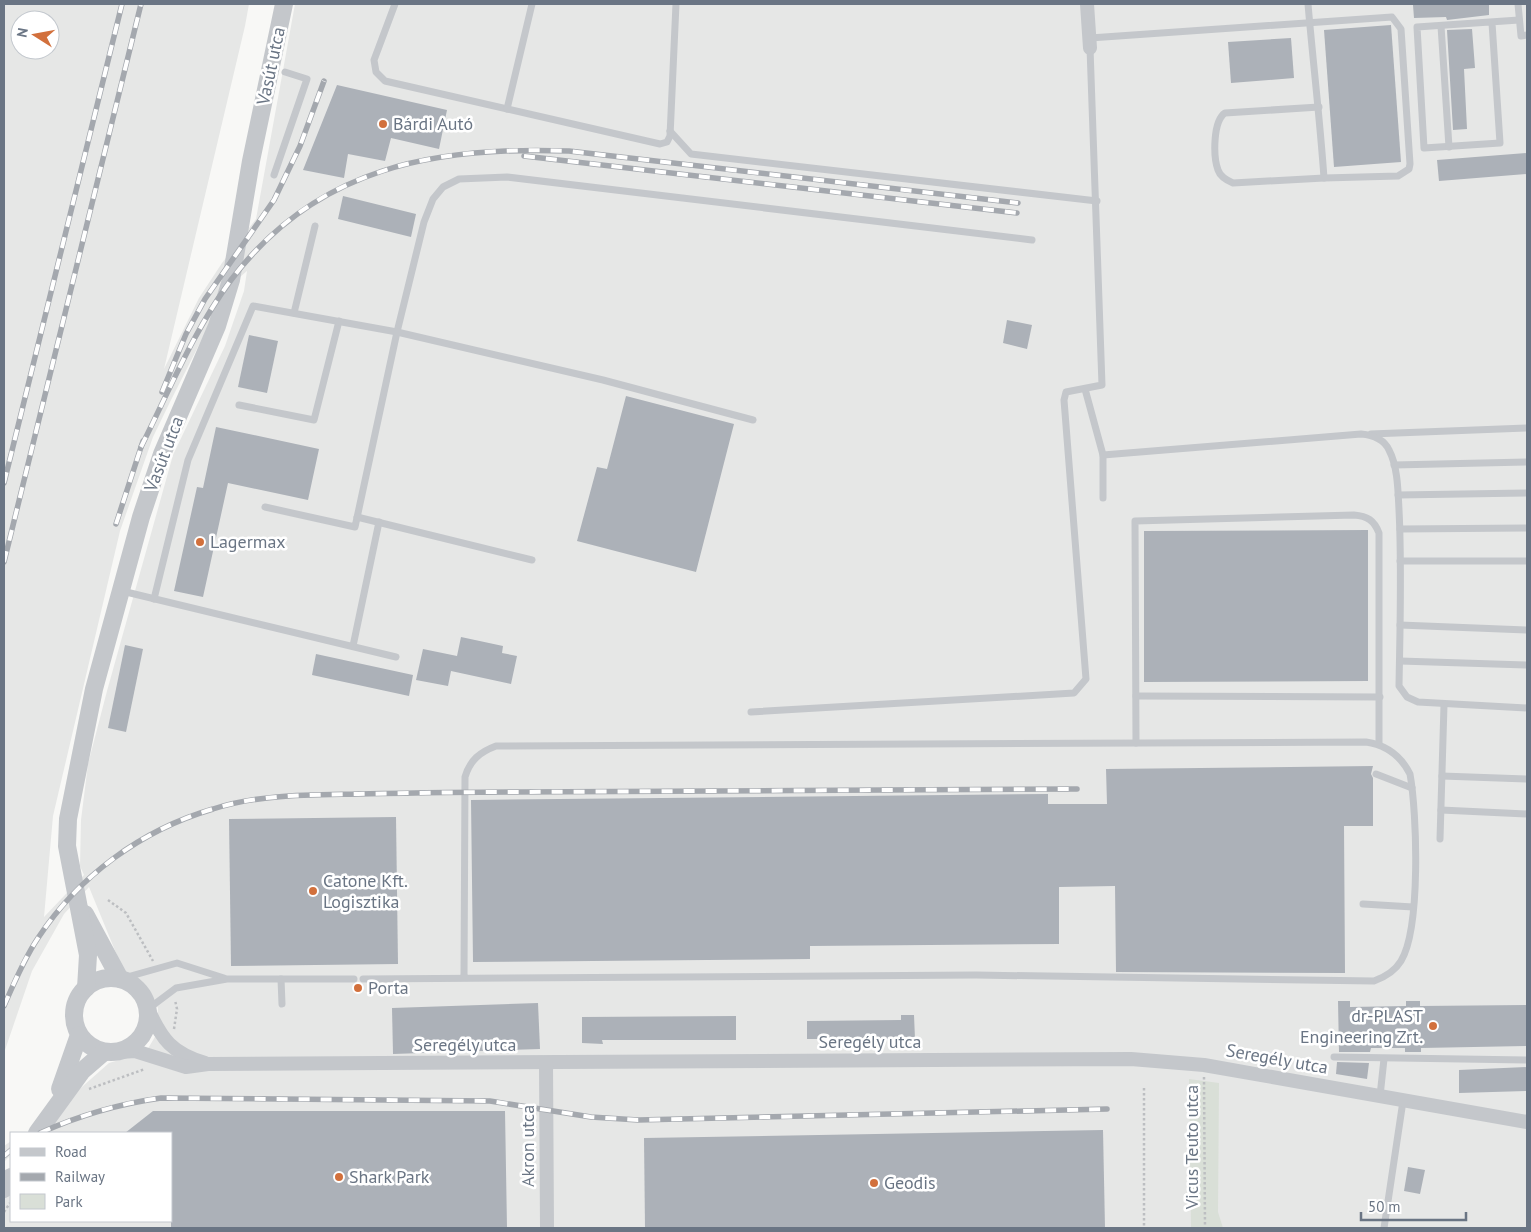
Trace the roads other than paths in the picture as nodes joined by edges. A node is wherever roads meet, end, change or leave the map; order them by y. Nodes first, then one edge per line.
1 (284, 4) edge
2 (395, 4) edge
3 (532, 4) edge
4 (676, 4) edge
5 (1088, 4) edge
6 (1308, 4) edge
7 (1518, 4) edge
8 (1520, 20) junction
9 (1492, 23) junction
10 (1310, 24) junction
11 (1441, 26) junction
12 (1527, 36) edge
13 (1090, 43) junction
14 (285, 72) dead end
15 (1319, 107) junction
16 (507, 109) junction
17 (670, 131) junction
18 (1449, 147) junction
19 (274, 175) dead end
20 (1324, 178) junction
21 (1098, 201) junction
22 (315, 226) dead end
23 (1032, 240) dead end
24 (294, 313) junction
25 (339, 321) junction
26 (397, 332) junction
27 (1085, 389) junction
28 (239, 405) dead end
29 (753, 420) dead end
30 (1527, 428) edge
31 (1361, 434) junction
32 (1103, 455) junction
33 (1527, 462) edge
34 (1394, 465) junction
35 (1527, 493) edge
36 (1398, 495) junction
37 (1103, 498) dead end
38 (265, 507) dead end
39 (357, 517) junction
40 (379, 522) junction
41 (1527, 528) edge
42 (1400, 529) junction
43 (532, 560) dead end
44 (1527, 560) edge
45 (1400, 561) junction
46 (120, 590) junction
47 (154, 599) junction
48 (1400, 625) junction
49 (1527, 630) edge
50 (352, 646) junction
51 (396, 657) dead end
52 (1400, 661) junction
53 (1527, 665) edge
54 (1136, 696) junction
55 (1380, 697) junction
56 (1444, 705) junction
57 (1527, 708) edge
58 (751, 712) dead end
59 (1136, 743) junction
60 (1379, 744) junction
61 (1376, 774) dead end
62 (1442, 776) junction
63 (1527, 779) edge
64 (1412, 788) junction
65 (1441, 810) junction
66 (1527, 814) edge
67 (1440, 839) dead end
68 (1363, 904) dead end
69 (1413, 907) junction
70 (80, 908) junction
71 (464, 978) junction
72 (120, 979) junction
73 (227, 979) junction
74 (281, 979) junction
75 (354, 979) dead end
76 (363, 979) dead end
77 (86, 988) junction
78 (282, 1004) dead end
79 (148, 1009) junction
80 (79, 1035) junction
81 (112, 1052) junction
82 (1334, 1057) dead end
83 (1384, 1059) junction
84 (1527, 1060) edge
85 (546, 1063) junction
86 (208, 1064) junction
87 (1380, 1097) junction
88 (1403, 1102) junction
89 (1527, 1122) edge
90 (41, 1128) edge
91 (547, 1228) edge
92 (1384, 1228) edge

1 - 46 street, Vasút utca
2 - 16 lane
3 - 16 lane
4 - 17 lane
5 - 13 street
6 - 10 lane
7 - 8 lane
8 - 9 lane
8 - 12 lane
9 - 11 lane
9 - 18 lane
10 - 13 lane
10 - 15 lane
10 - 20 lane
11 - 18 lane
11 - 18 lane
13 - 21 lane
14 - 19 lane
15 - 20 lane
15 - 20 lane
16 - 17 lane
17 - 21 lane
21 - 27 lane
22 - 24 lane
23 - 26 lane
24 - 25 lane
24 - 47 lane
25 - 26 lane
25 - 28 lane
26 - 29 lane
26 - 39 lane
27 - 32 lane
27 - 58 lane
30 - 31 lane
31 - 32 lane
31 - 34 lane
32 - 37 lane
33 - 34 lane
34 - 36 lane
35 - 36 lane
36 - 42 lane
38 - 39 lane
39 - 40 lane
40 - 43 lane
40 - 50 lane
41 - 42 lane
42 - 45 lane
44 - 45 lane
45 - 48 lane
46 - 47 lane
46 - 70 street, Vasút utca
47 - 50 lane
48 - 49 lane
48 - 52 lane
50 - 51 lane
52 - 53 lane
52 - 56 lane
54 - 55 lane
54 - 55 lane
54 - 59 lane
55 - 60 lane
56 - 57 lane
56 - 62 lane
59 - 60 lane
59 - 71 lane
60 - 64 lane
61 - 64 lane
62 - 63 lane
62 - 65 lane
64 - 69 lane
65 - 66 lane
65 - 67 lane
68 - 69 lane
69 - 71 lane
70 - 72 street, Vasút utca
70 - 77 street, Vasút utca
71 - 76 lane
72 - 73 lane
72 - 77 street
72 - 79 street, Vasút utca
73 - 74 lane
73 - 79 lane
74 - 75 lane
74 - 78 lane
77 - 80 street, Vasút utca
79 - 81 street, Vasút utca
79 - 86 street, Seregély utca
80 - 81 street
80 - 90 street, Vasút utca
81 - 86 street, Seregély utca
81 - 90 street, Vasút utca
82 - 83 lane
83 - 84 lane
83 - 87 lane
85 - 86 street, Seregély utca
85 - 87 street, Seregély utca
85 - 91 street, Akron utca
87 - 88 street, Seregély utca
88 - 89 street, Seregély utca
88 - 92 lane

